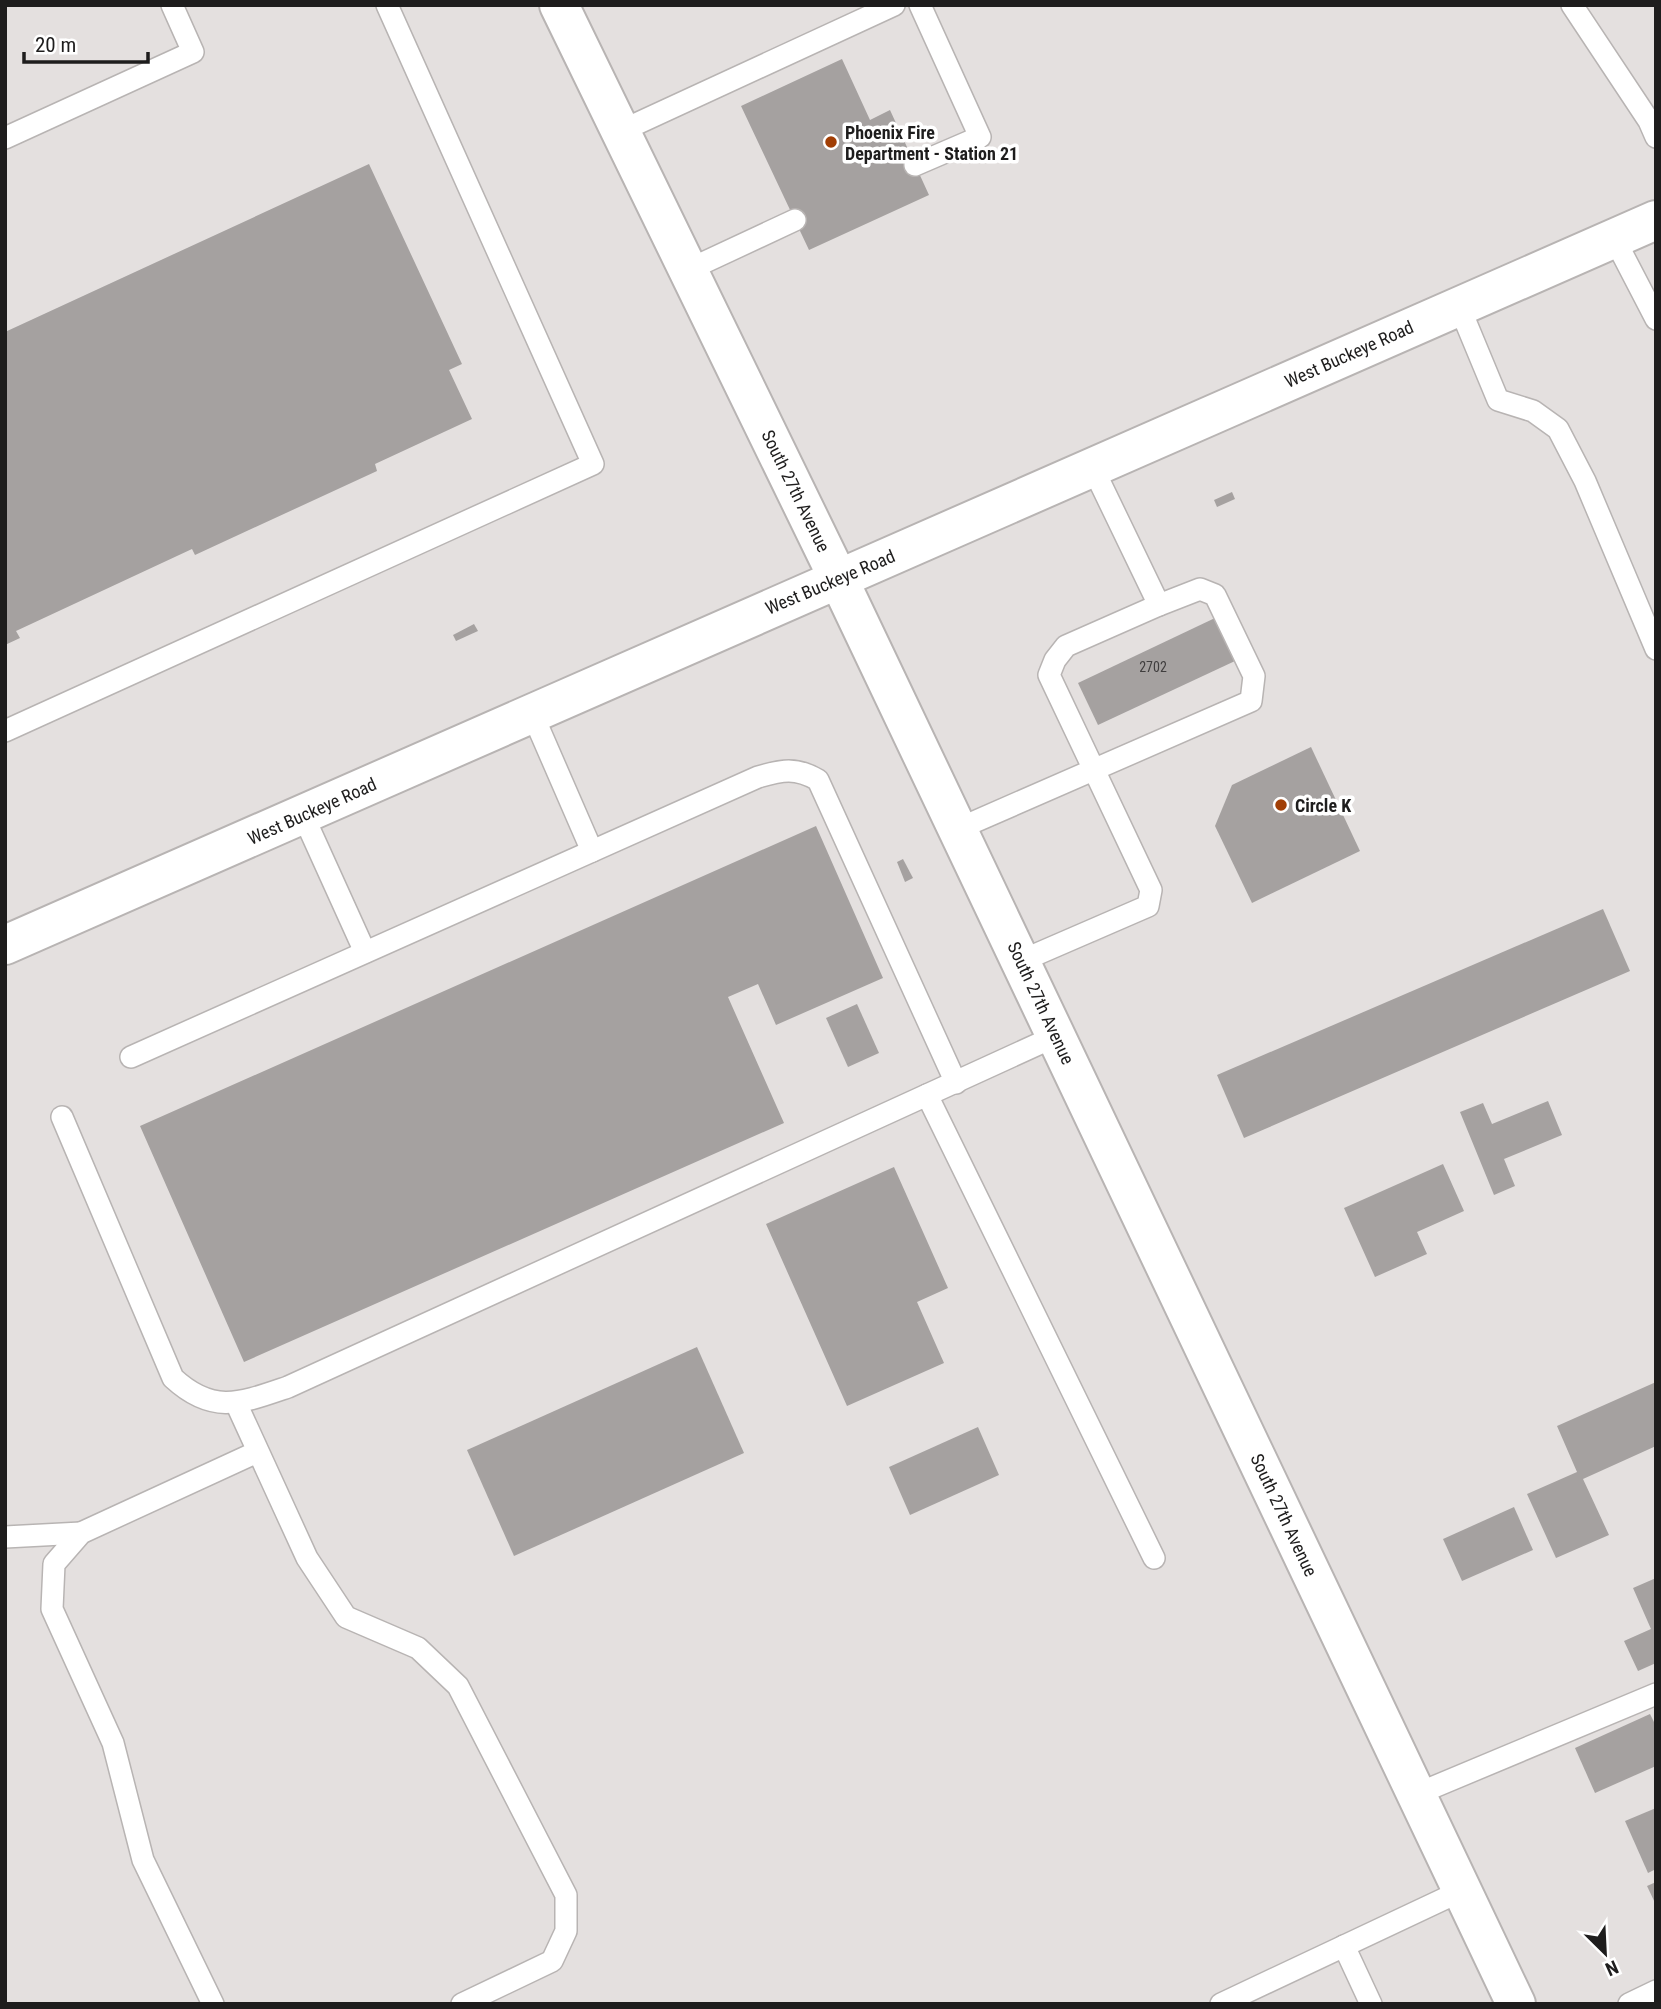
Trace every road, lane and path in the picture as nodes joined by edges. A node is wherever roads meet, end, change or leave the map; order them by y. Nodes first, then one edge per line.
1 (172, 5) edge
2 (387, 5) edge
3 (559, 5) edge
4 (894, 5) edge
5 (920, 5) edge
6 (1572, 5) edge
7 (621, 131) junction
8 (1656, 136) edge
9 (5, 138) edge
10 (915, 165) dead end
11 (795, 220) dead end
12 (1656, 220) edge
13 (1614, 238) junction
14 (688, 270) junction
15 (1459, 306) junction
16 (1656, 318) edge
17 (1093, 466) junction
18 (838, 578) junction
19 (1159, 605) junction
20 (1656, 649) edge
21 (532, 713) junction
22 (5, 731) edge
23 (1093, 770) junction
24 (303, 815) junction
25 (958, 829) junction
26 (592, 851) junction
27 (5, 944) edge
28 (365, 952) junction
29 (1021, 961) junction
30 (1056, 1036) junction
31 (131, 1056) dead end
32 (956, 1083) junction
33 (927, 1096) junction
34 (62, 1117) dead end
35 (236, 1403) junction
36 (257, 1452) junction
37 (81, 1532) junction
38 (5, 1537) edge
39 (1154, 1558) dead end
40 (1656, 1694) edge
41 (1416, 1794) junction
42 (1463, 1891) junction
43 (1344, 1946) junction
44 (1656, 1992) edge
45 (213, 2004) edge
46 (462, 2004) edge
47 (1221, 2004) edge
48 (1371, 2004) edge
49 (1516, 2004) edge
50 (1629, 2004) edge

1 - 9 lane
2 - 22 lane
3 - 7 main road, South 27th Avenue
4 - 7 lane
5 - 10 lane
6 - 8 lane
7 - 14 main road, South 27th Avenue
11 - 14 lane
12 - 13 main road, West Buckeye Road
13 - 15 main road, West Buckeye Road
13 - 16 lane
14 - 18 main road, South 27th Avenue
15 - 17 main road, West Buckeye Road
15 - 20 lane
17 - 18 main road, West Buckeye Road
17 - 19 lane
18 - 21 main road, West Buckeye Road
18 - 25 main road, South 27th Avenue
19 - 23 lane
19 - 23 lane
21 - 24 main road, West Buckeye Road
21 - 26 lane
23 - 25 lane
23 - 29 lane
24 - 27 main road, West Buckeye Road
24 - 28 lane
25 - 29 main road, South 27th Avenue
26 - 28 lane
26 - 32 lane
28 - 31 lane
29 - 30 main road, South 27th Avenue
30 - 32 lane
30 - 41 main road, South 27th Avenue
32 - 33 lane
33 - 35 lane
33 - 39 lane
34 - 35 lane
35 - 36 lane
36 - 37 lane
36 - 46 lane
37 - 38 lane
37 - 45 lane
40 - 41 lane
41 - 42 main road, South 27th Avenue
42 - 43 lane
42 - 49 main road, South 27th Avenue
43 - 47 lane
43 - 48 lane
44 - 50 lane

